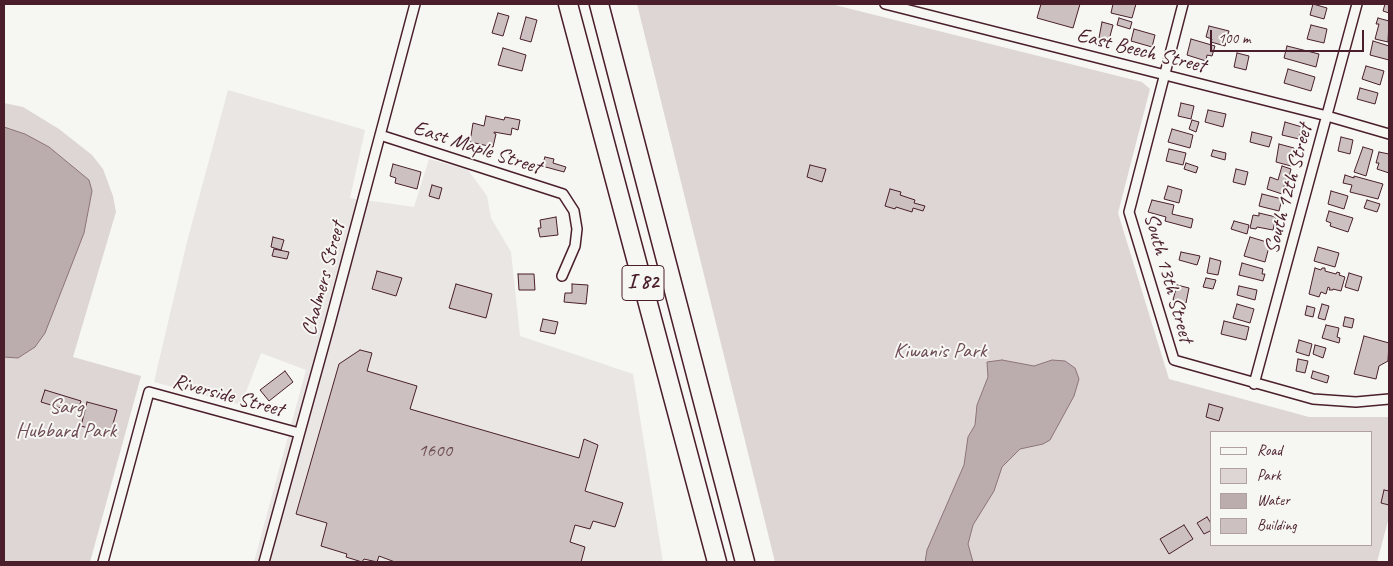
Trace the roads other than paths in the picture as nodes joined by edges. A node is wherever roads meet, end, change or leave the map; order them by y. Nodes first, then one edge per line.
1 (416, 4) edge
2 (568, 4) edge
3 (599, 4) edge
4 (885, 4) edge
5 (1183, 4) edge
6 (1357, 4) edge
7 (899, 6) edge
8 (1165, 75) junction
9 (1327, 116) junction
10 (1389, 134) edge
11 (380, 135) junction
12 (670, 274) junction
13 (562, 276) dead end
14 (1254, 384) junction
15 (1389, 399) edge
16 (299, 433) junction
17 (693, 470) junction
18 (103, 562) edge
19 (264, 562) edge
20 (706, 562) edge
21 (717, 562) edge
22 (745, 562) edge
23 (758, 562) edge

1 - 11 street, Chalmers Street
2 - 17 highway, I 82
3 - 12 highway, I 82
4 - 7 street, East Beech Street
5 - 8 street, South 13th Street
6 - 9 street, South 12th Street
7 - 8 street, East Beech Street
8 - 9 street, East Beech Street
8 - 14 street, South 13th Street
9 - 10 street, East Beech Street
9 - 14 street, South 12th Street
11 - 13 street, East Maple Street
11 - 16 street, Chalmers Street
12 - 22 highway, I 82
12 - 23 highway
14 - 15 street
16 - 18 street, Riverside Street
16 - 19 street, Chalmers Street
17 - 20 highway
17 - 21 highway, I 82

